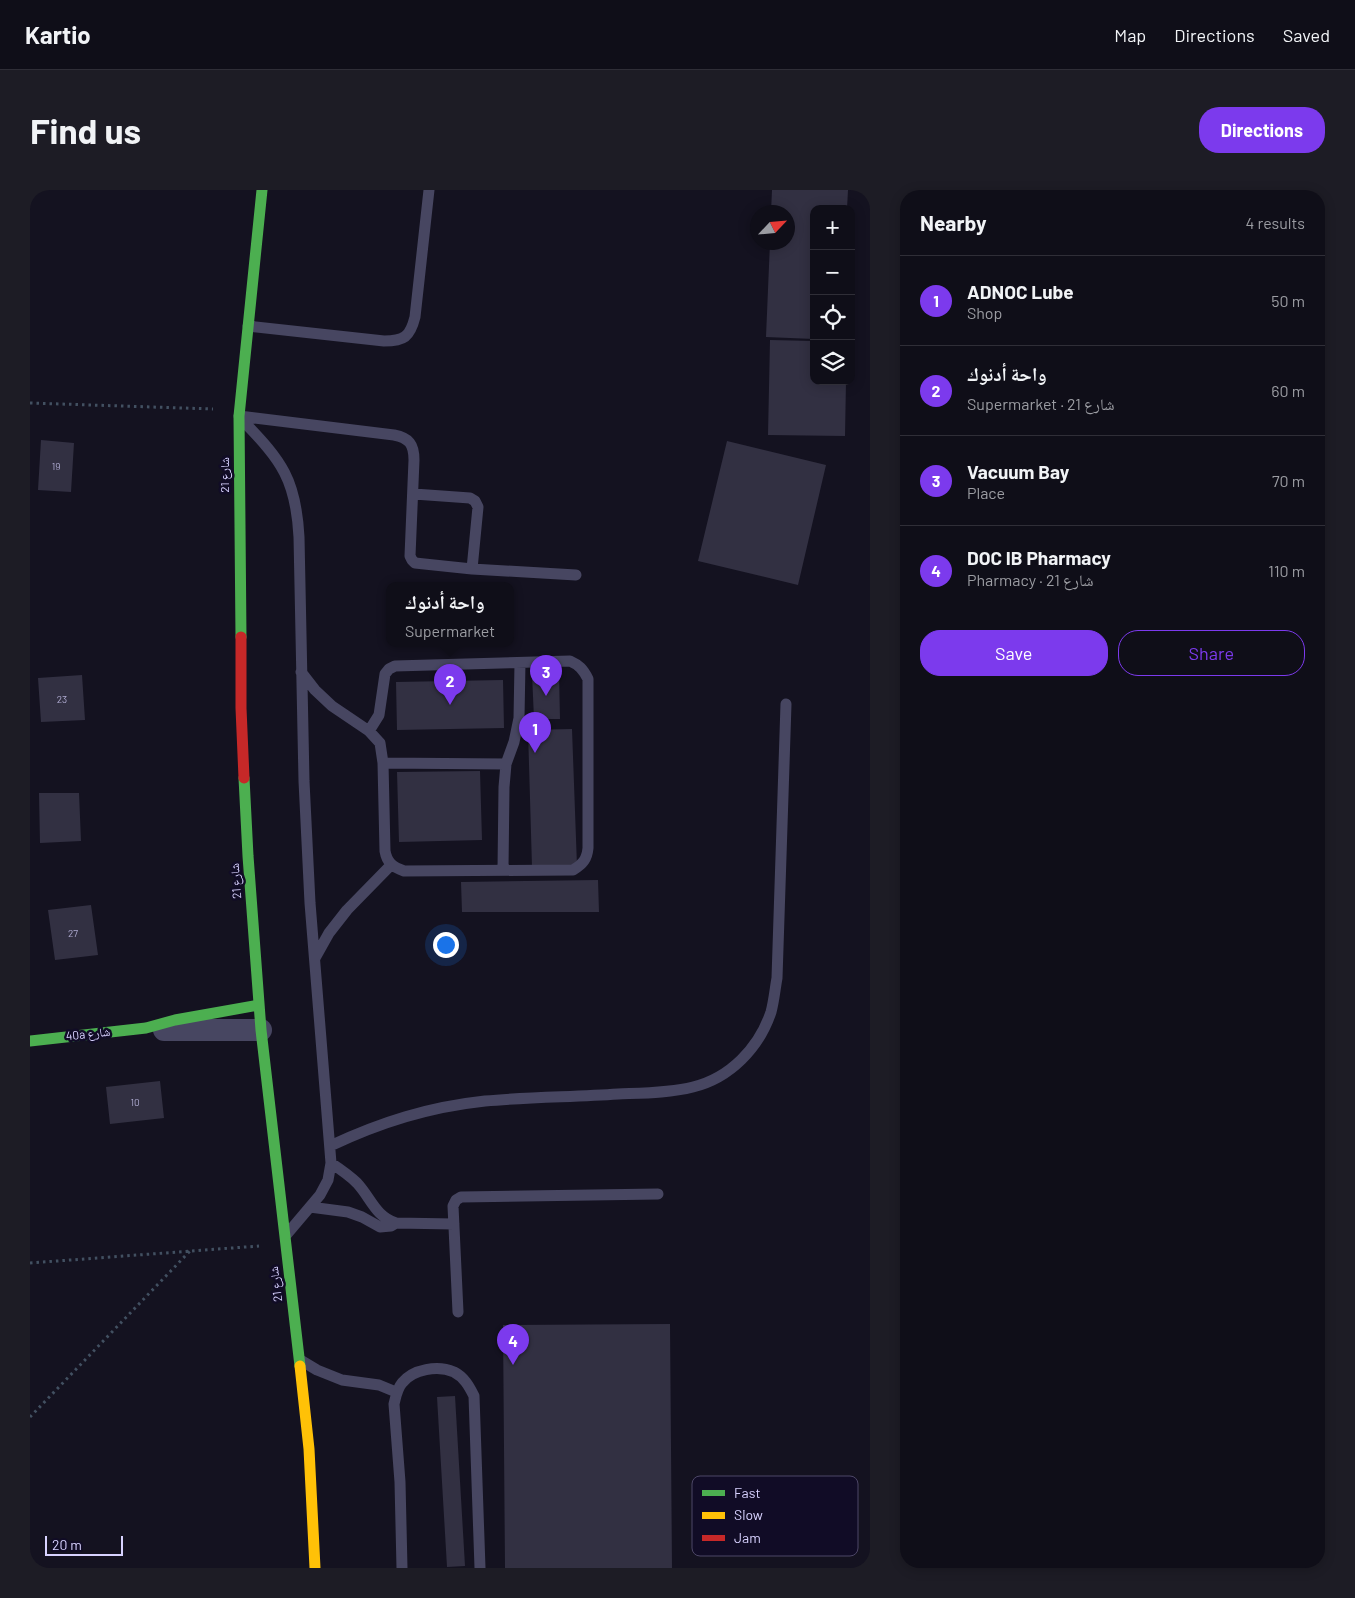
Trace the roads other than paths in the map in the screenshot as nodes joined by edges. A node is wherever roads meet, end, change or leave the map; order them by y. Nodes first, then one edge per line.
1 (262, 190) edge
2 (429, 190) edge
3 (248, 326) junction
4 (239, 413) junction
5 (414, 494) junction
6 (472, 569) junction
7 (576, 575) dead end
8 (520, 663) junction
9 (302, 672) junction
10 (786, 704) dead end
11 (369, 731) junction
12 (383, 763) junction
13 (506, 764) junction
14 (390, 865) junction
15 (503, 869) junction
16 (314, 959) junction
17 (259, 1005) junction
18 (146, 1028) junction
19 (261, 1030) junction
20 (30, 1041) edge
21 (330, 1146) junction
22 (331, 1163) junction
23 (658, 1194) dead end
24 (310, 1208) junction
25 (396, 1223) junction
26 (454, 1224) junction
27 (285, 1240) junction
28 (458, 1312) dead end
29 (299, 1360) junction
30 (396, 1392) junction
31 (315, 1568) edge
32 (402, 1568) edge
33 (480, 1568) edge

1 - 3 street, شارع 21
2 - 3 lane
3 - 4 street, شارع 21
4 - 5 lane
4 - 9 lane
4 - 17 street, شارع 21
5 - 6 lane
5 - 6 lane
6 - 7 lane
8 - 11 lane
8 - 13 lane
8 - 15 lane
9 - 11 lane
9 - 16 lane
10 - 21 lane
11 - 12 lane
12 - 13 lane
12 - 14 lane
13 - 15 lane
14 - 15 lane
14 - 16 lane
16 - 21 lane
17 - 18 street, 40a شارع
17 - 19 street, شارع 21
18 - 19 street, 40a شارع
18 - 20 street, 40a شارع
19 - 27 street, شارع 21
21 - 22 lane
22 - 24 lane
22 - 25 lane
23 - 26 lane
24 - 25 lane
24 - 27 lane
25 - 26 lane
26 - 28 lane
27 - 29 street, شارع 21
29 - 30 lane
29 - 31 street, شارع 21
30 - 32 lane
30 - 33 lane

